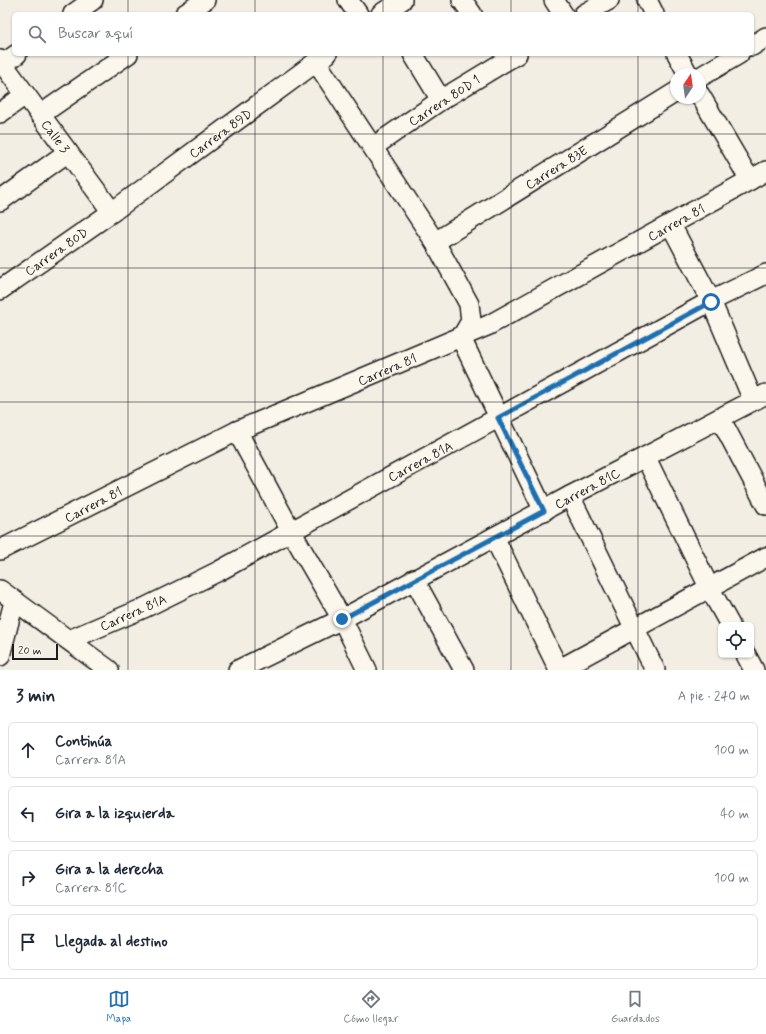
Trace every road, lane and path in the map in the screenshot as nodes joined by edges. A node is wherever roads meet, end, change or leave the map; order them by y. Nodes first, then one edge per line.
1 (93, 0) edge
2 (205, 0) edge
3 (348, 0) edge
4 (402, 0) edge
5 (462, 0) edge
6 (554, 0) edge
7 (609, 0) edge
8 (647, 0) edge
9 (76, 12) edge
10 (188, 12) edge
11 (357, 12) edge
12 (386, 12) edge
13 (471, 12) edge
14 (562, 12) edge
15 (588, 12) edge
16 (653, 12) edge
17 (766, 37) edge
18 (754, 45) edge
19 (125, 56) edge
20 (414, 56) edge
21 (514, 56) edge
22 (678, 56) edge
23 (736, 56) edge
24 (322, 58) edge
25 (6, 59) edge
26 (685, 68) edge
27 (706, 74) edge
28 (25, 94) junction
29 (670, 96) edge
30 (441, 100) junction
31 (706, 103) edge
32 (0, 113) edge
33 (40, 115) junction
34 (373, 147) junction
35 (68, 152) junction
36 (758, 175) edge
37 (0, 201) edge
38 (112, 212) junction
39 (671, 225) junction
40 (435, 242) junction
41 (766, 274) edge
42 (0, 290) edge
43 (711, 302) junction
44 (462, 338) junction
45 (760, 397) edge
46 (498, 418) junction
47 (720, 418) junction
48 (237, 431) junction
49 (646, 458) junction
50 (570, 496) junction
51 (766, 505) edge
52 (544, 511) junction
53 (290, 531) junction
54 (494, 537) junction
55 (0, 550) edge
56 (766, 557) edge
57 (414, 579) junction
58 (710, 589) junction
59 (7, 596) edge
60 (342, 619) junction
61 (728, 622) edge
62 (636, 629) junction
63 (69, 640) junction
64 (0, 656) edge
65 (748, 658) edge
66 (101, 667) edge
67 (238, 670) edge
68 (367, 670) edge
69 (464, 670) edge
70 (559, 670) edge
71 (655, 670) edge
72 (754, 670) edge

1 - 9 street
2 - 10 street
3 - 11 street
4 - 12 street
5 - 13 street
6 - 14 street
7 - 15 street
8 - 16 street
17 - 18 street
19 - 33 street
20 - 30 street
21 - 30 street, Carrera 80D 1
22 - 26 street
23 - 27 street
24 - 34 street
24 - 38 street, Carrera 89D
25 - 28 street, Calle 3
28 - 32 street
28 - 33 street, Calle 3
29 - 40 street, Carrera 83E
30 - 34 street, Carrera 80D 1
31 - 36 street
33 - 35 street, Calle 3
34 - 40 street
35 - 37 street
35 - 38 street, Calle 3
36 - 39 street, Carrera 81
38 - 42 street, Carrera 80D
39 - 43 street
39 - 44 street, Carrera 81
40 - 44 street
41 - 43 street, Carrera 81A
43 - 45 street
43 - 46 street, Carrera 81A
44 - 46 street
44 - 48 street, Carrera 81
45 - 47 street, Carrera 81C
46 - 52 street
46 - 53 street, Carrera 81A
47 - 49 street, Carrera 81C
47 - 51 street
48 - 53 street
48 - 55 street, Carrera 81
49 - 50 street, Carrera 81C
49 - 58 street
50 - 52 street, Carrera 81C
50 - 62 street
52 - 54 street, Carrera 81C
53 - 60 street
53 - 63 street, Carrera 81A
54 - 57 street, Carrera 81C
54 - 70 street
56 - 58 street
57 - 60 street, Carrera 81C
57 - 69 street
58 - 61 street
58 - 62 street
59 - 63 street
59 - 64 street
60 - 67 street, Carrera 81C
60 - 68 street
62 - 70 street
62 - 71 street
63 - 66 street
65 - 72 street

